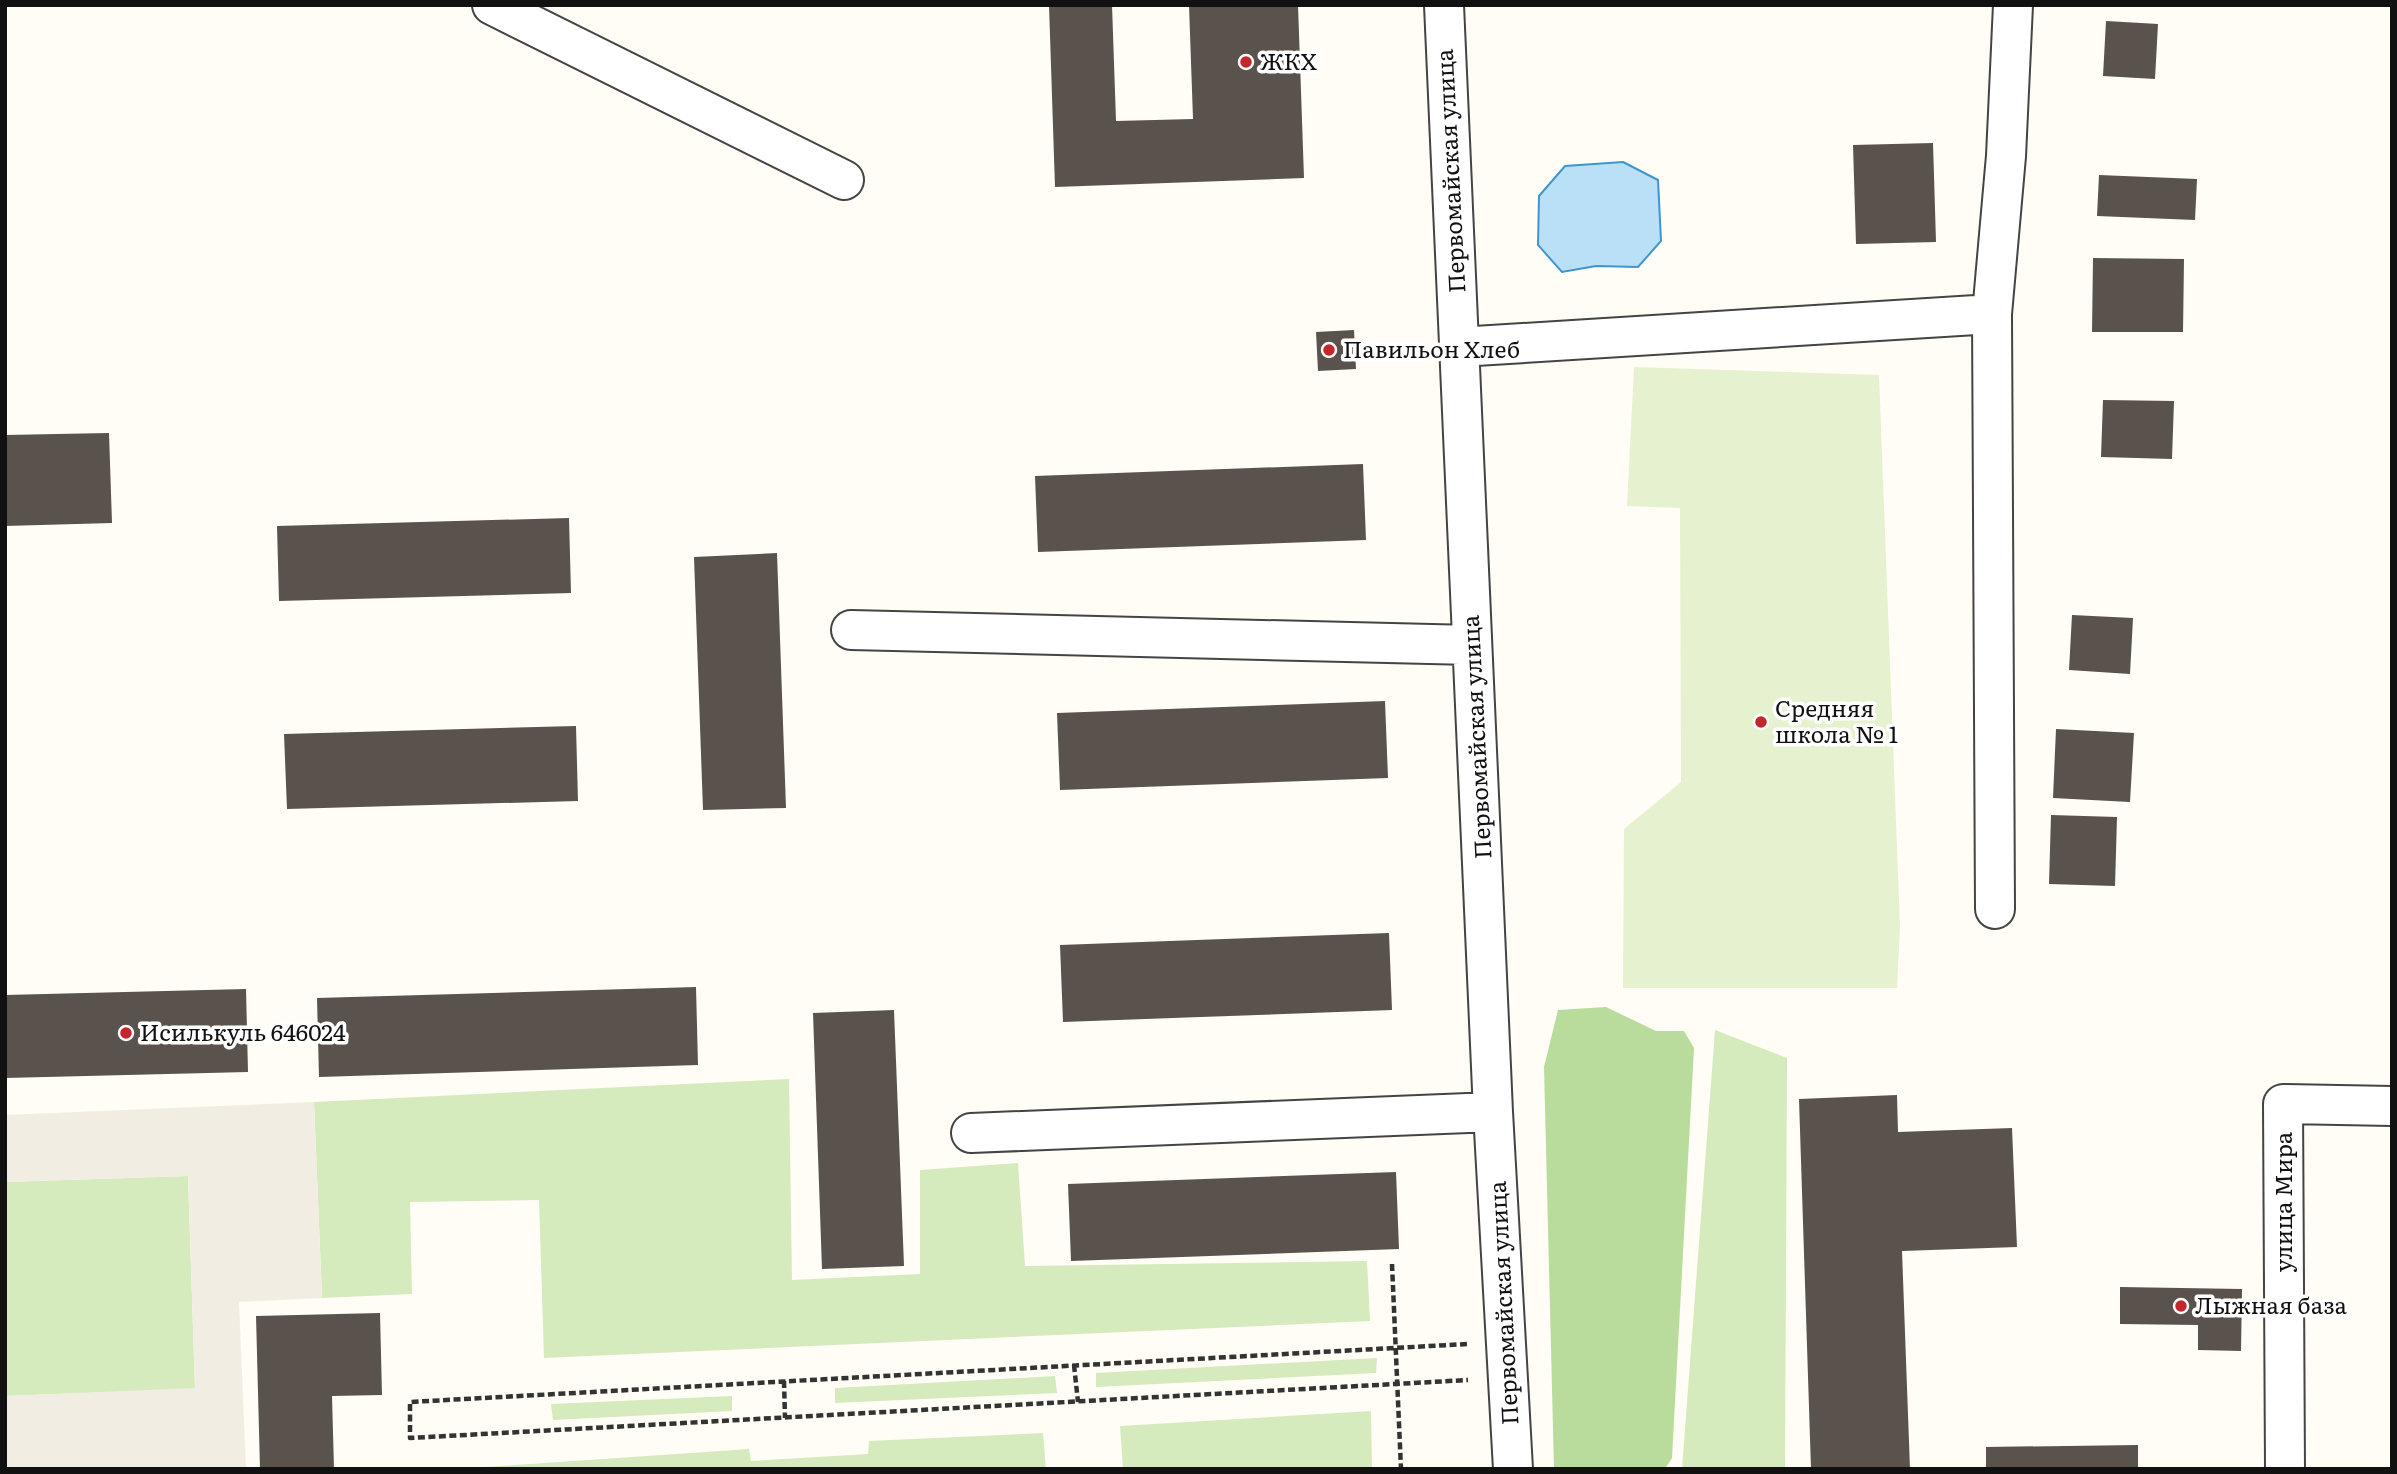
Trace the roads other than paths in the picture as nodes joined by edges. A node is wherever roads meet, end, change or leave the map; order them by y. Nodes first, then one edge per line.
1 (492, 5) edge
2 (1444, 5) edge
3 (2013, 5) edge
4 (844, 180) dead end
5 (1992, 314) junction
6 (1459, 347) junction
7 (851, 630) dead end
8 (1472, 645) junction
9 (1995, 909) dead end
10 (2392, 1106) edge
11 (1493, 1112) junction
12 (971, 1133) dead end
13 (1513, 1469) edge
14 (2285, 1469) edge

1 - 4 street
2 - 6 street, Первомайская улица
3 - 5 street
5 - 6 street
5 - 9 street
6 - 8 street, Первомайская улица
7 - 8 street
8 - 11 street, Первомайская улица
10 - 14 street, улица Мира
11 - 12 street
11 - 13 street, Первомайская улица

